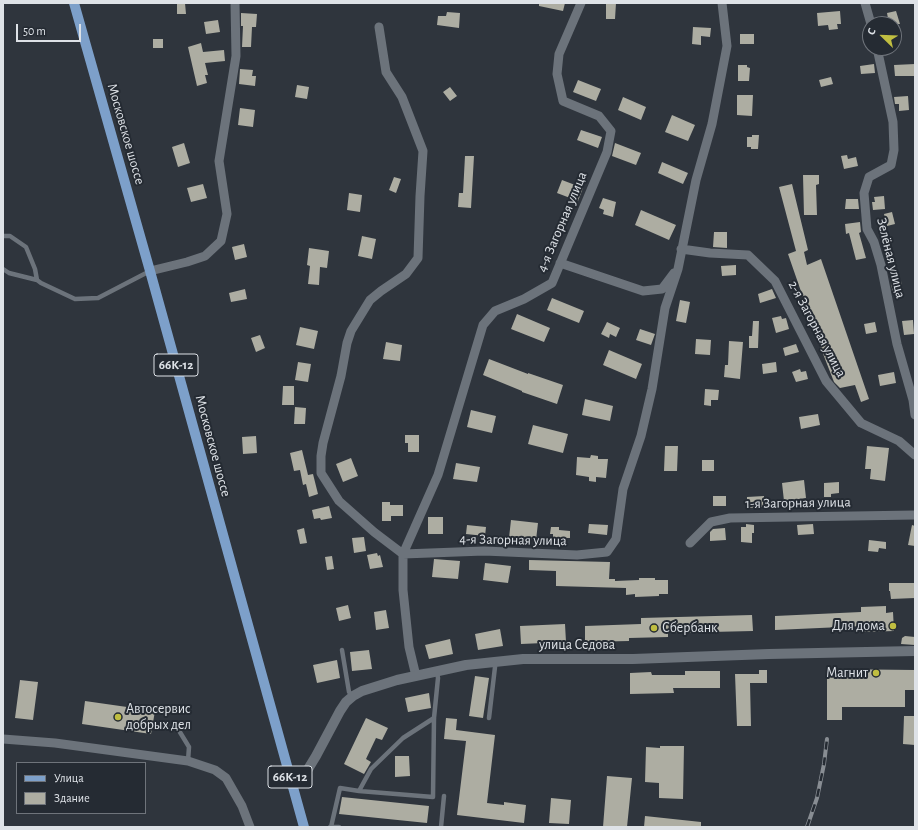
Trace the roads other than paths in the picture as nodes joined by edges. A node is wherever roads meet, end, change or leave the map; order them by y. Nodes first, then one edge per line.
1 (74, 3) edge
2 (235, 3) edge
3 (581, 3) edge
4 (722, 3) edge
5 (865, 3) edge
6 (869, 16) edge
7 (379, 27) dead end
8 (879, 56) edge
9 (3, 236) edge
10 (682, 249) junction
11 (560, 263) junction
12 (678, 268) junction
13 (3, 269) edge
14 (150, 271) junction
15 (37, 280) junction
16 (915, 415) edge
17 (915, 455) edge
18 (915, 515) edge
19 (690, 543) dead end
20 (403, 554) junction
21 (342, 650) dead end
22 (915, 652) edge
23 (494, 662) junction
24 (437, 672) junction
25 (416, 676) junction
26 (353, 696) junction
27 (434, 718) junction
28 (489, 718) dead end
29 (175, 724) dead end
30 (3, 739) edge
31 (188, 761) junction
32 (292, 784) junction
33 (359, 790) junction
34 (444, 796) dead end
35 (250, 827) edge
36 (304, 827) edge
37 (330, 827) edge
38 (339, 827) edge
39 (441, 827) edge

1 - 14 main road, Московское шоссе / 66К-12
2 - 14 street
3 - 11 street, 4-я Загорная улица
4 - 10 street
5 - 6 street
7 - 20 street
8 - 16 street, Зелёная улица
9 - 15 lane
10 - 12 street
10 - 17 street, 2-я Загорная улица
11 - 12 street
11 - 20 street, 4-я Загорная улица
12 - 20 street, 4-я Загорная улица
13 - 15 lane
14 - 15 lane
14 - 32 main road, Московское шоссе / 66К-12
18 - 19 street, 1-я Загорная улица
20 - 25 street, 4-я Загорная улица
21 - 26 lane
22 - 23 street, улица Седова
23 - 24 street, улица Седова
23 - 28 lane
24 - 25 street, улица Седова
24 - 27 lane
25 - 26 street, улица Седова
26 - 32 street, улица Седова
27 - 33 lane
27 - 33 lane
29 - 31 lane
30 - 31 street
31 - 35 street
32 - 36 main road, Московское шоссе / 66К-12
33 - 37 lane
34 - 39 lane
37 - 38 lane

